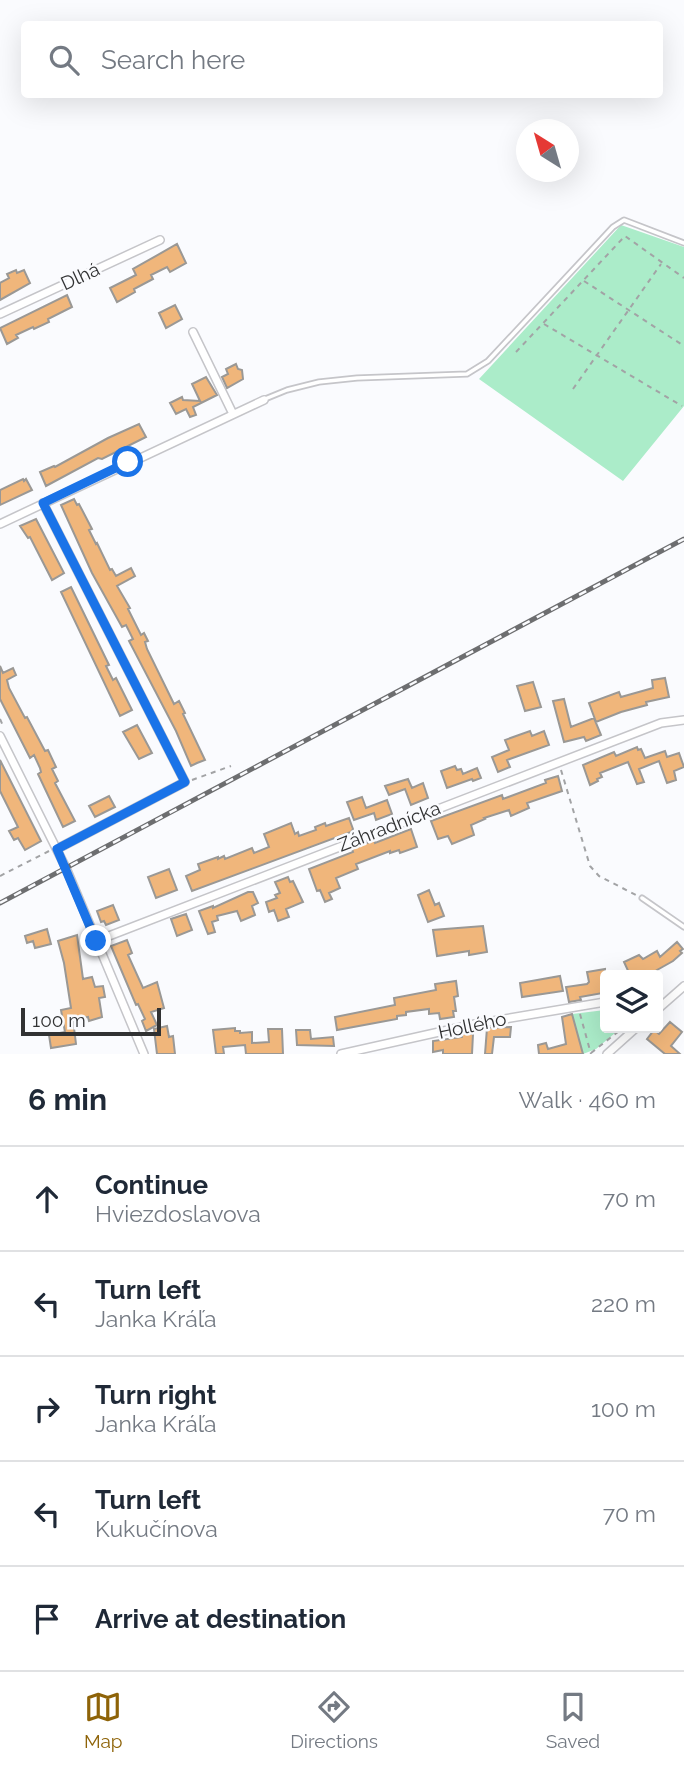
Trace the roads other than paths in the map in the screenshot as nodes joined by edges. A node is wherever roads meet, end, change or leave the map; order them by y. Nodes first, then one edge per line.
1 (160, 240) dead end
2 (684, 243) edge
3 (0, 314) edge
4 (193, 332) dead end
5 (264, 400) joint
6 (233, 414) junction
7 (43, 503) junction
8 (0, 524) edge
9 (684, 720) edge
10 (0, 736) edge
11 (57, 849) junction
12 (642, 898) road end
13 (684, 927) edge
14 (96, 941) junction
15 (684, 986) edge
16 (600, 1003) edge
17 (663, 1003) edge
18 (630, 1033) edge
19 (144, 1054) edge
20 (341, 1054) edge
21 (607, 1054) edge

1 - 3 street, Dlhá
2 - 5 lane
4 - 6 street
5 - 6 street
6 - 7 street
7 - 8 street
7 - 11 street
9 - 14 street, Záhradnícka
10 - 11 street
11 - 14 street
12 - 13 lane
14 - 19 street
15 - 17 street
16 - 20 street, Hollého
18 - 21 street

